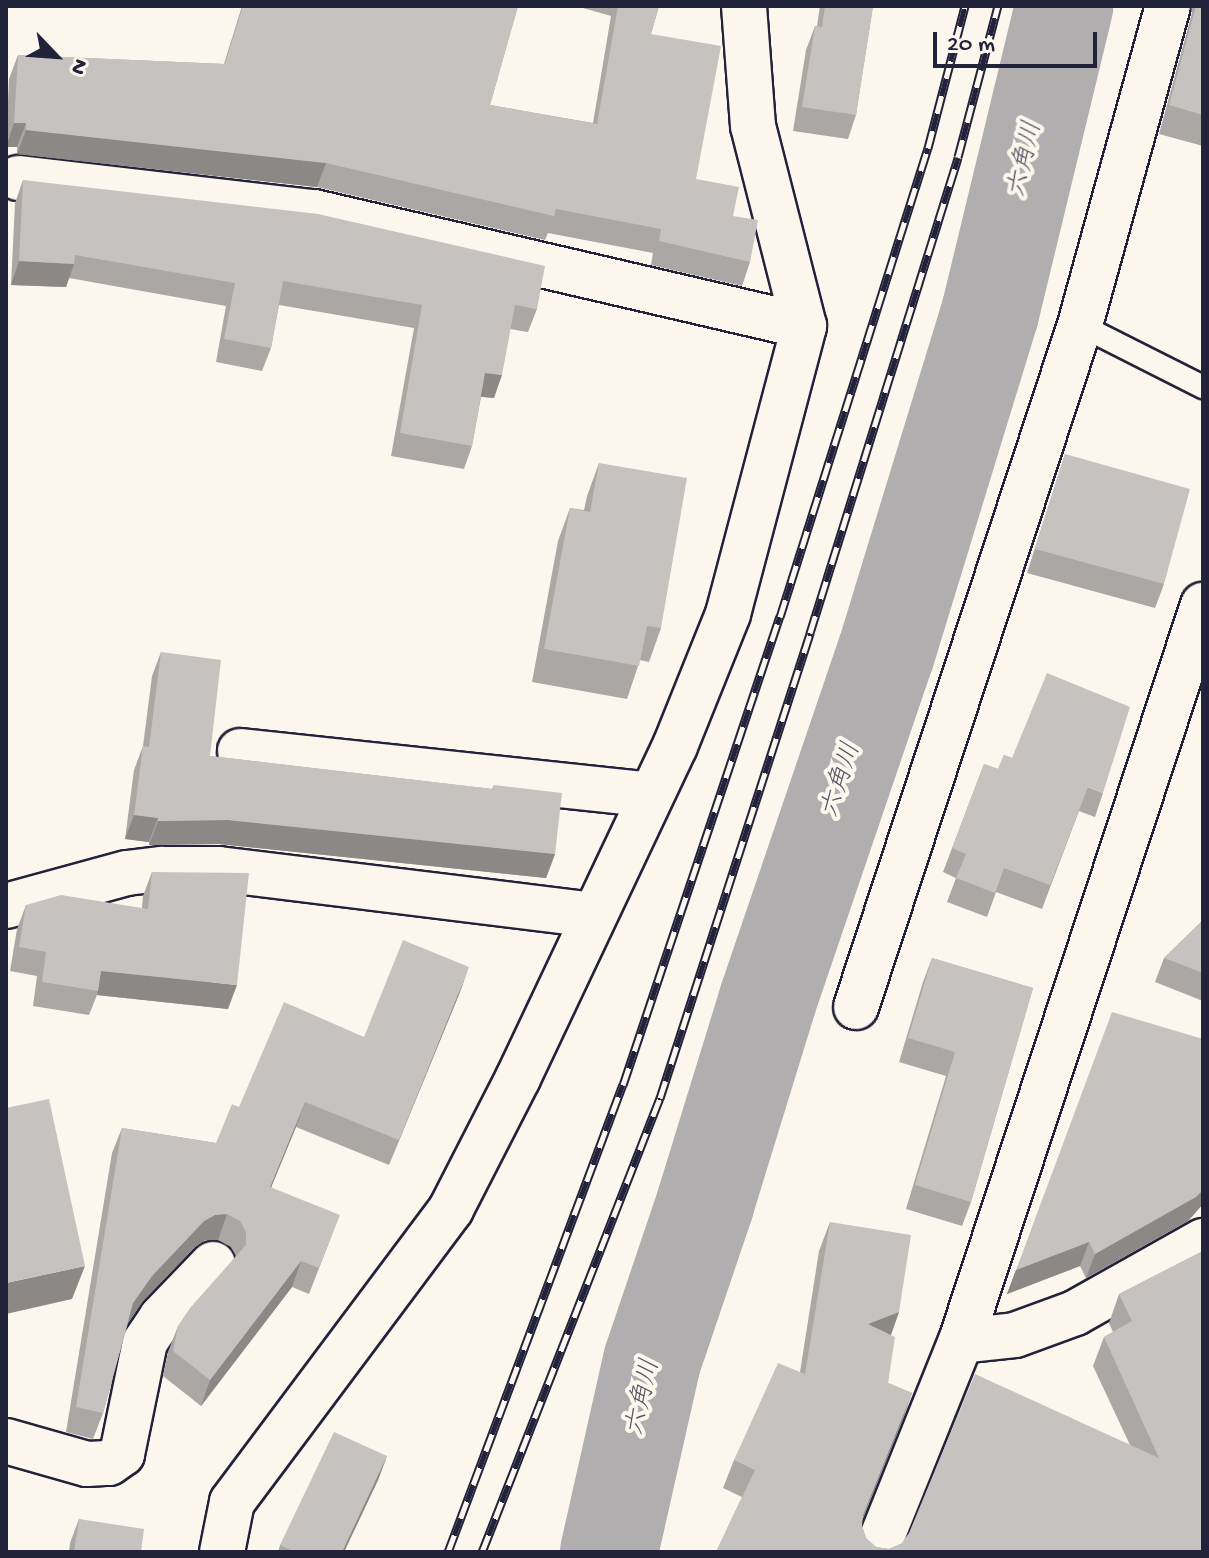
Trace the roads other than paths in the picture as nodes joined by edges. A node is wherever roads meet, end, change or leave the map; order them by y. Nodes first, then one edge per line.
1 (744, 6) edge
2 (1168, 6) edge
3 (18, 178) dead end
4 (1080, 325) junction
5 (804, 326) junction
6 (1203, 387) edge
7 (1203, 605) edge
8 (240, 751) dead end
9 (651, 795) junction
10 (6, 906) edge
11 (592, 915) junction
12 (856, 1007) dead end
13 (1203, 1241) edge
14 (213, 1264) dead end
15 (961, 1341) junction
16 (6, 1441) edge
17 (222, 1552) edge
18 (876, 1552) edge

1 - 5 street
2 - 4 street
3 - 5 street
4 - 6 lane
4 - 12 street
5 - 9 street
7 - 15 street
8 - 9 street
9 - 11 street
10 - 11 street
11 - 17 street
13 - 15 street
14 - 16 street
15 - 18 street

